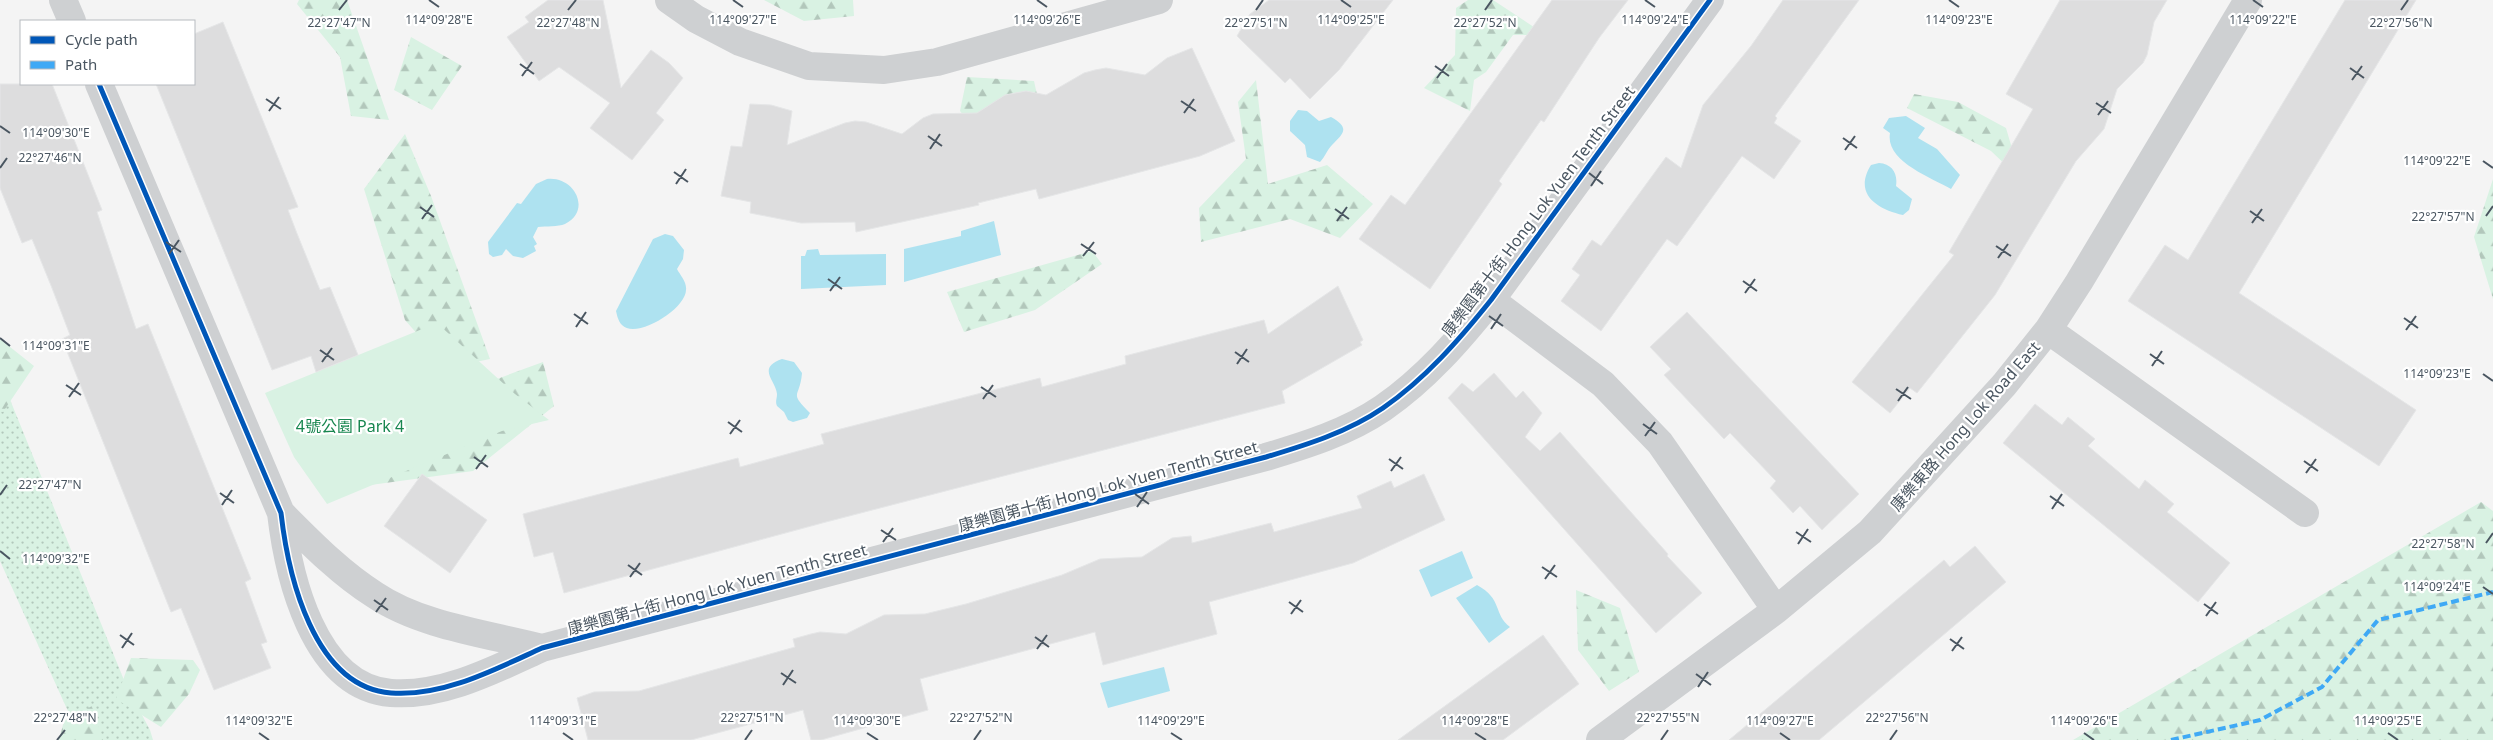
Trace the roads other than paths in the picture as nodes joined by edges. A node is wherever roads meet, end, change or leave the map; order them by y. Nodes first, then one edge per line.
1 (63, 0) edge
2 (669, 0) edge
3 (1159, 0) edge
4 (1710, 0) edge
5 (2248, 0) edge
6 (72, 20) edge
7 (99, 85) edge
8 (1491, 300) junction
9 (2048, 330) junction
10 (281, 513) junction
11 (2305, 514) dead end
12 (1776, 610) junction
13 (542, 648) junction
14 (1600, 740) edge

1 - 6 street
2 - 3 street
4 - 8 street, 康樂園第十街 Hong Lok Yuen Tenth Street
5 - 9 street, 康樂東路 Hong Lok Road East
7 - 10 street, 康樂園第十街 Hong Lok Yuen Tenth Street
8 - 12 street
8 - 13 street, 康樂園第十街 Hong Lok Yuen Tenth Street
9 - 11 street
9 - 12 street, 康樂東路 Hong Lok Road East
10 - 13 street, 康樂園第十街 Hong Lok Yuen Tenth Street
10 - 13 street, 康樂園第十街 Hong Lok Yuen Tenth Street
12 - 14 street, 康樂東路 Hong Lok Road East

